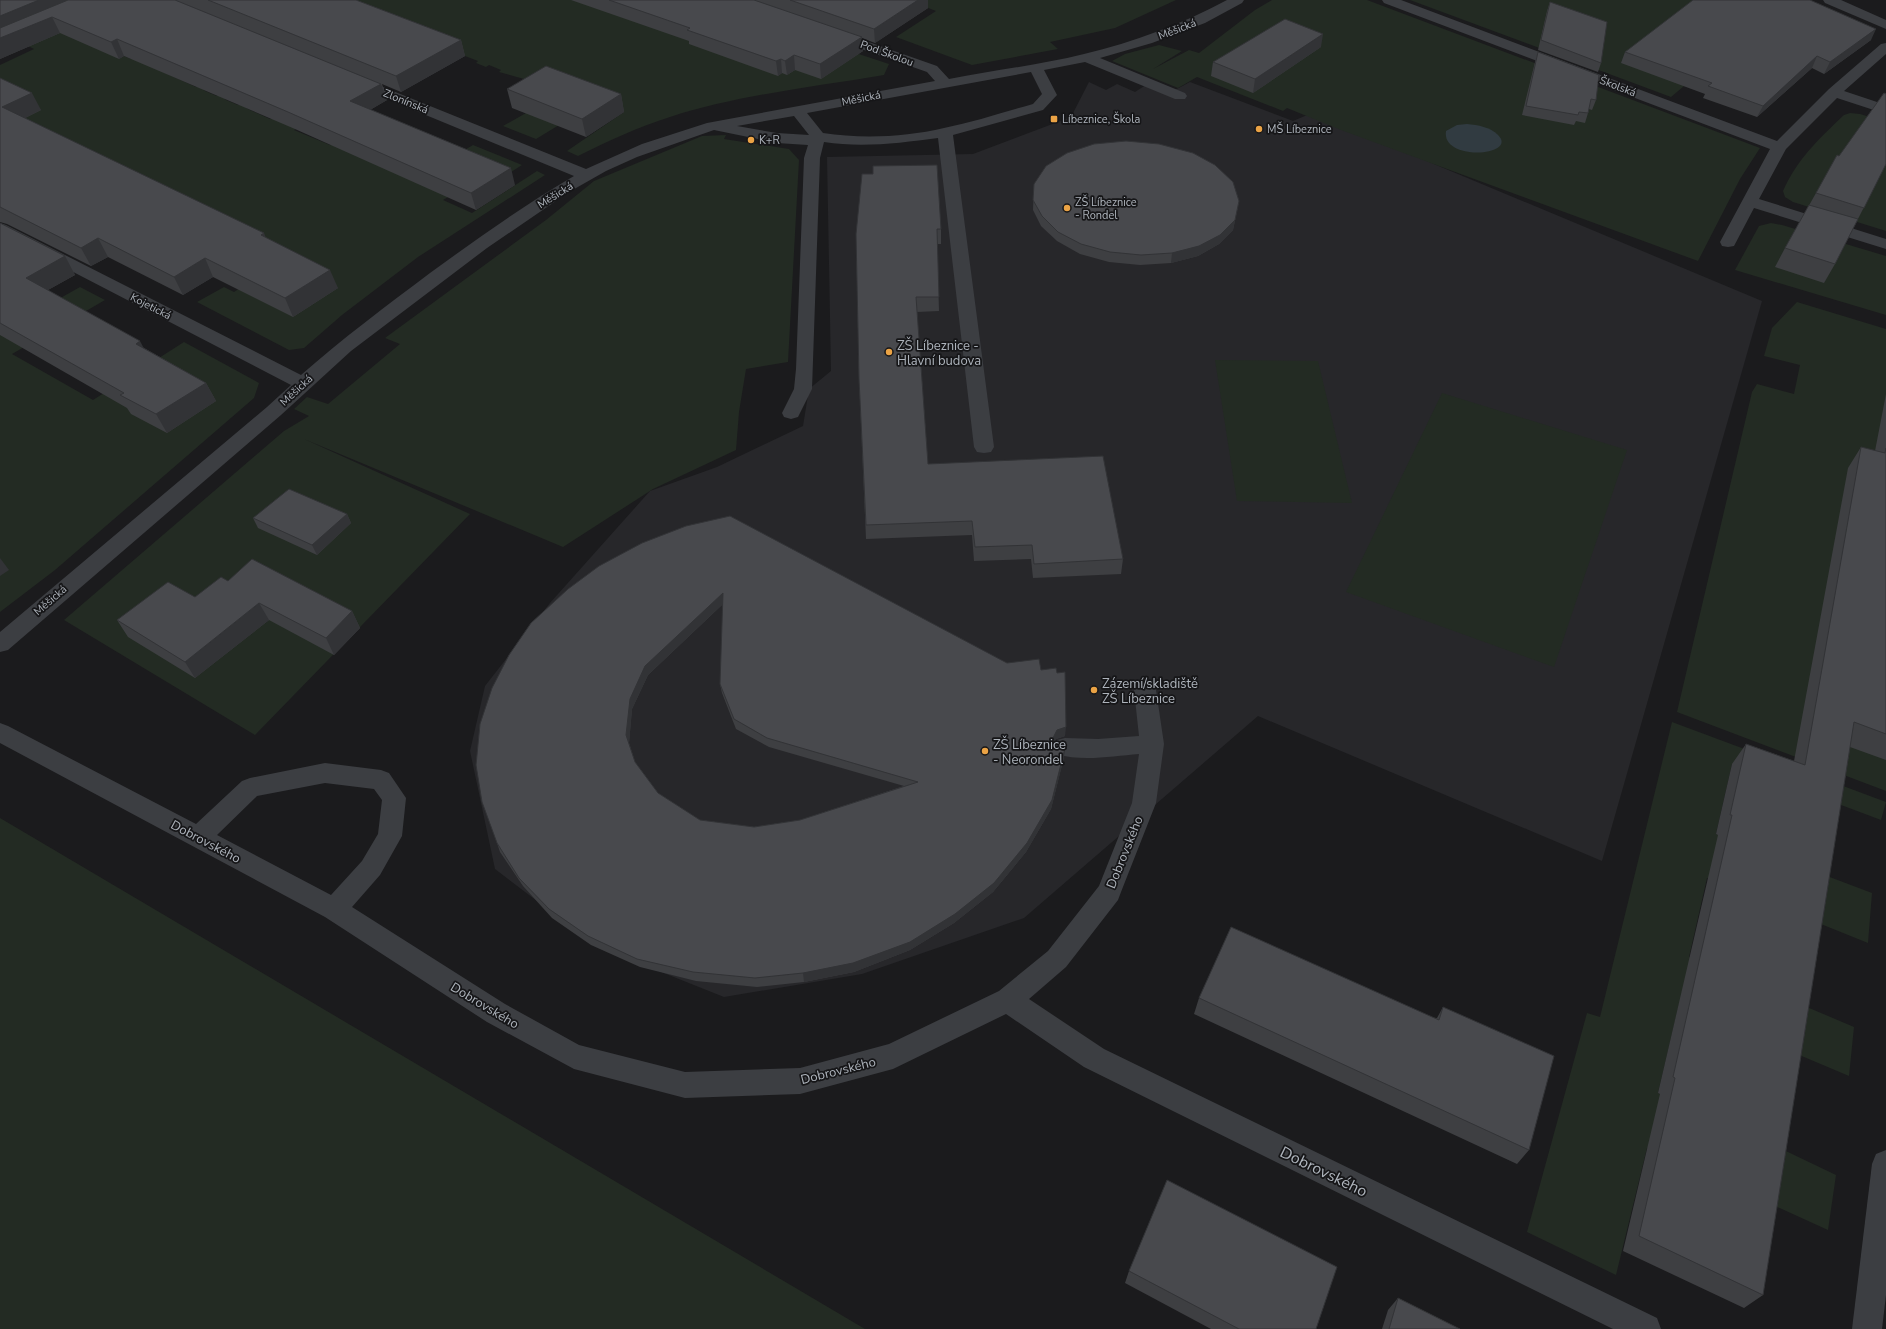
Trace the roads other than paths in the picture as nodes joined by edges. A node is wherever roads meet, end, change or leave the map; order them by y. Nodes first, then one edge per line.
1 (1237, 0) edge
2 (1389, 0) edge
3 (1830, 0) edge
4 (1886, 25) edge
5 (821, 30) edge
6 (1886, 47) edge
7 (1086, 58) junction
8 (1036, 68) junction
9 (348, 78) edge
10 (945, 83) junction
11 (1834, 92) junction
12 (1180, 96) dead end
13 (797, 110) junction
14 (1886, 110) edge
15 (712, 126) junction
16 (945, 132) junction
17 (818, 137) junction
18 (1779, 147) junction
19 (586, 175) junction
20 (1749, 201) junction
21 (0, 228) edge
22 (1728, 242) dead end
23 (1886, 244) edge
24 (302, 383) junction
25 (790, 413) dead end
26 (984, 447) dead end
27 (0, 644) edge
28 (1145, 690) dead end
29 (0, 732) edge
30 (1152, 744) junction
31 (1066, 747) edge
32 (199, 837) junction
33 (334, 909) junction
34 (1008, 1000) junction
35 (1886, 1164) edge
36 (1880, 1271) edge
37 (1646, 1329) edge
38 (1867, 1329) edge

1 - 7 street, Měšická
2 - 18 street, Školská
3 - 4 street
5 - 10 street, Pod Školou
6 - 11 street
7 - 8 street, Měšická
7 - 12 street
8 - 10 street, Měšická
8 - 16 street
9 - 19 street, Zlonínská
10 - 13 street, Měšická
11 - 14 street
11 - 18 street
13 - 15 street, Měšická
13 - 17 street
15 - 17 street
15 - 19 street, Měšická
16 - 17 street
16 - 26 street
17 - 25 street
18 - 20 street
19 - 24 street, Měšická
20 - 22 street
20 - 23 street
21 - 24 street, Kojetická
24 - 27 street, Měšická
28 - 30 street, Dobrovského
29 - 32 street, Dobrovského
30 - 31 street
30 - 34 street, Dobrovského
32 - 33 street, Dobrovského
32 - 33 street
33 - 34 street, Dobrovského
34 - 37 street, Dobrovského
35 - 36 street
36 - 38 street

